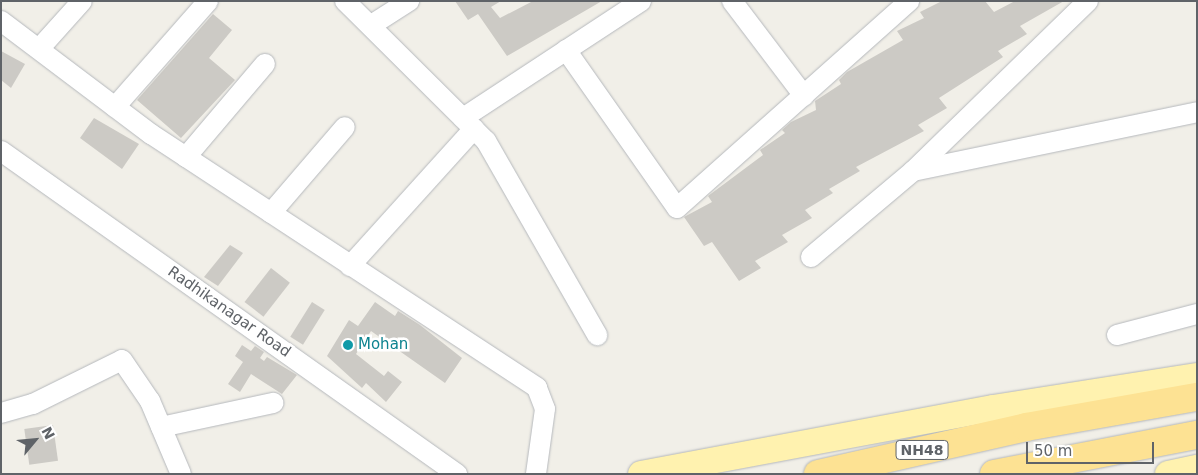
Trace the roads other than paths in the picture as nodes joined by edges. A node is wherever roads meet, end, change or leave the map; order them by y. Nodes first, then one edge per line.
1 (82, 1) edge
2 (208, 1) edge
3 (346, 1) edge
4 (409, 1) edge
5 (641, 1) edge
6 (732, 1) edge
7 (909, 1) edge
8 (1088, 1) edge
9 (1, 21) edge
10 (372, 24) junction
11 (39, 49) junction
12 (566, 50) junction
13 (265, 64) dead end
14 (804, 96) junction
15 (115, 107) junction
16 (1197, 112) edge
17 (469, 124) junction
18 (345, 127) dead end
19 (1, 151) edge
20 (186, 157) junction
21 (913, 172) junction
22 (271, 213) junction
23 (811, 257) dead end
24 (350, 266) junction
25 (1197, 314) edge
26 (598, 335) dead end
27 (1117, 335) dead end
28 (1197, 376) edge
29 (1197, 397) edge
30 (273, 403) dead end
31 (1, 413) edge
32 (161, 427) junction
33 (1197, 435) edge
34 (1197, 468) edge
35 (181, 474) edge
36 (457, 474) edge
37 (536, 474) edge
38 (641, 474) edge
39 (818, 474) edge
40 (994, 474) edge
41 (1168, 474) edge

1 - 11 street
2 - 15 street
3 - 10 street
4 - 10 street
5 - 12 street
6 - 14 street
7 - 14 street
8 - 21 street
9 - 11 street
10 - 17 street
11 - 15 street
12 - 14 street
12 - 17 street
13 - 20 street
15 - 20 street
16 - 21 street
17 - 24 street
17 - 26 street
18 - 22 street
19 - 36 street, Radhikanagar Road
20 - 22 street
21 - 23 street
22 - 24 street
24 - 37 street
25 - 27 street
28 - 38 main road
29 - 39 highway, NH48
30 - 32 street
31 - 32 street
32 - 35 street
33 - 40 highway
34 - 41 main road

